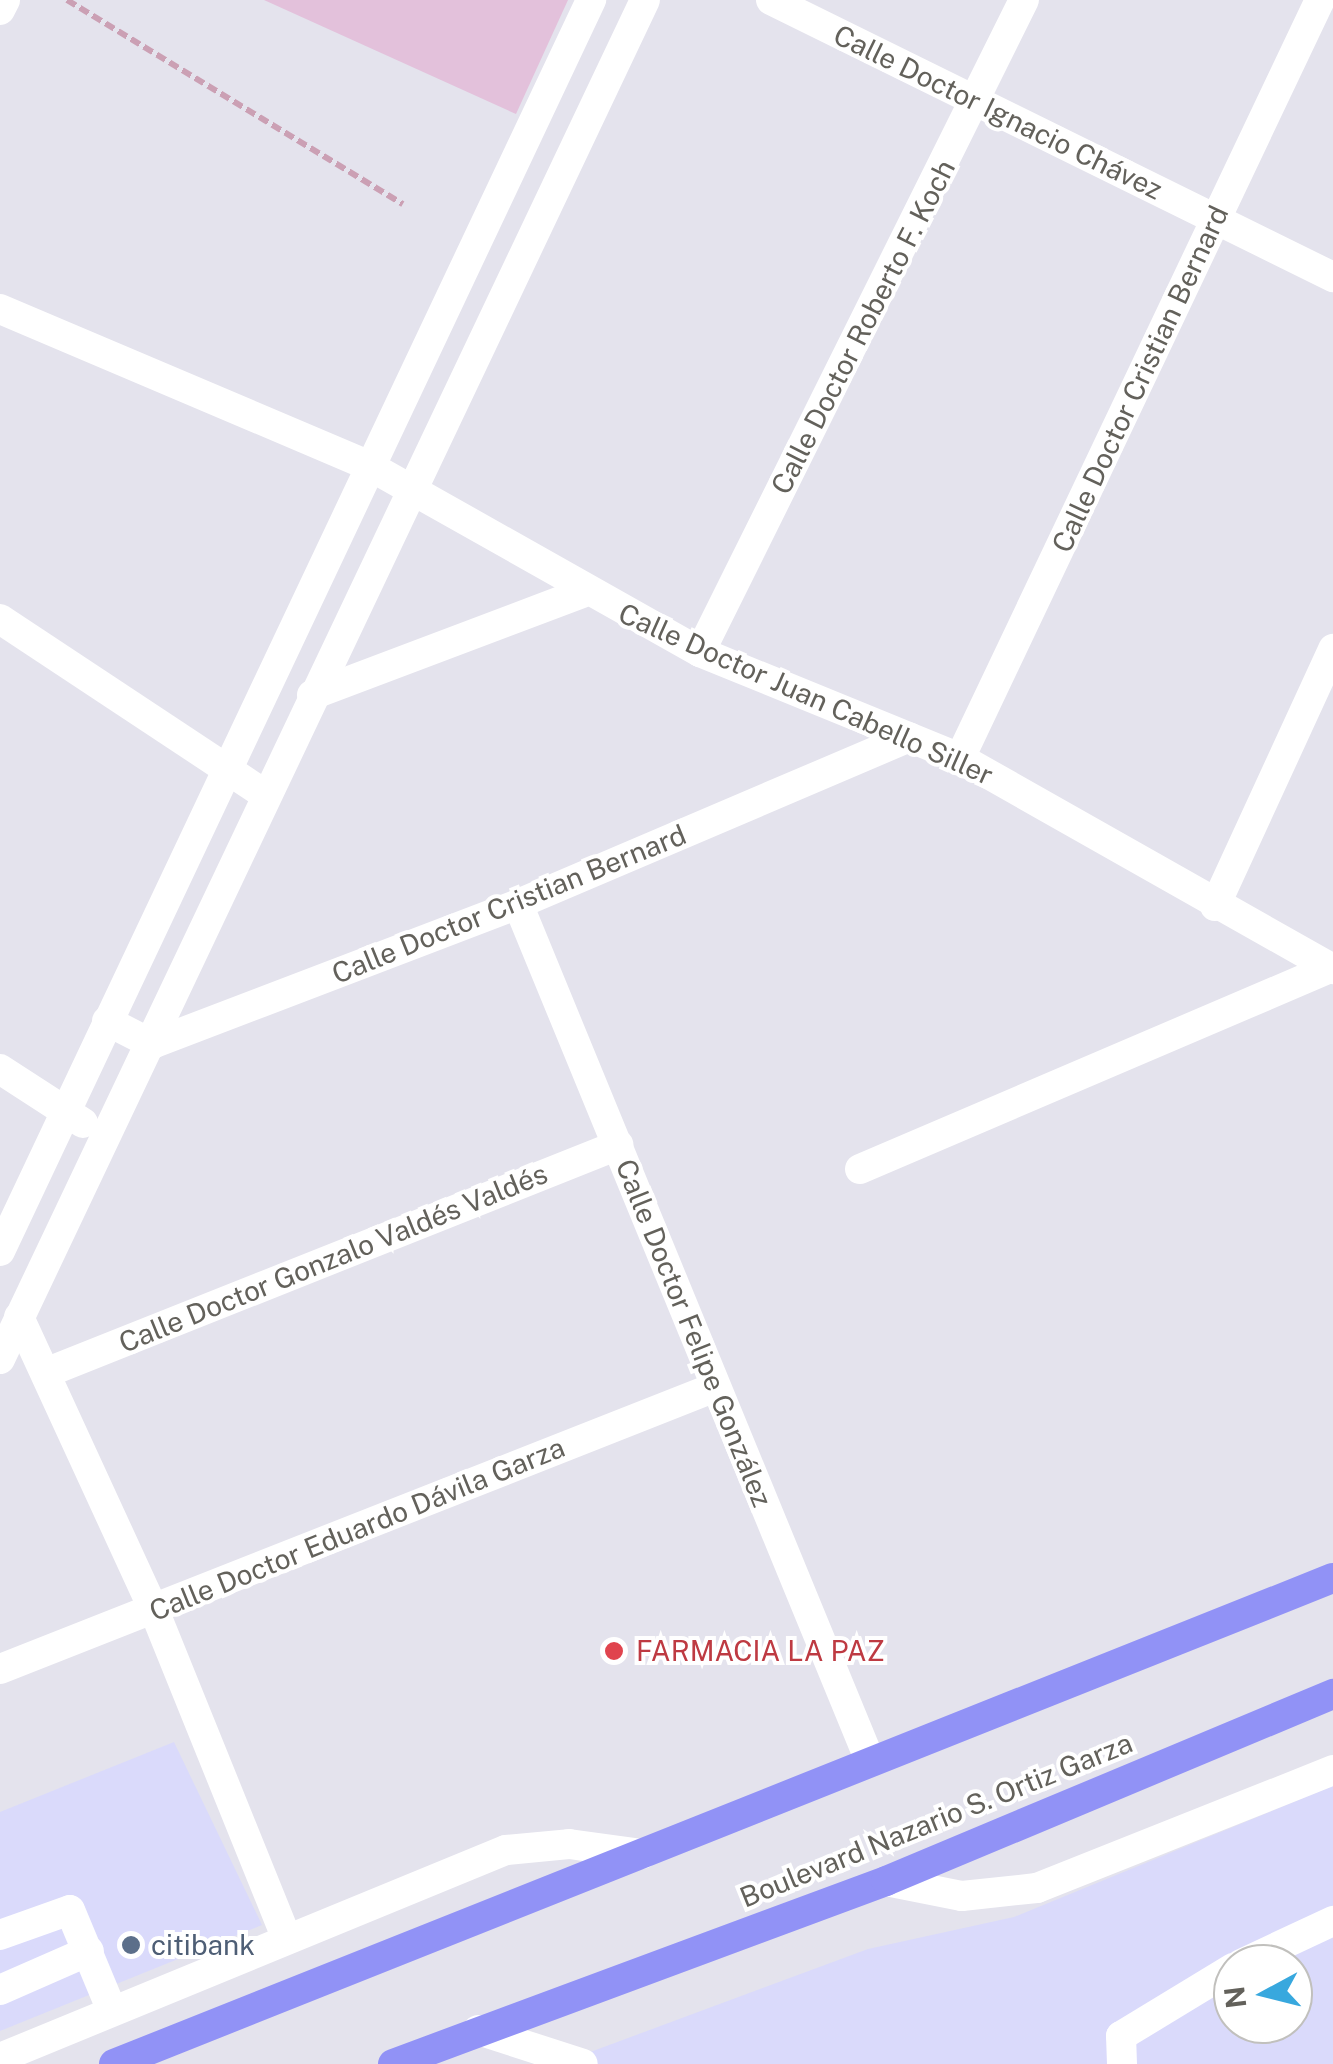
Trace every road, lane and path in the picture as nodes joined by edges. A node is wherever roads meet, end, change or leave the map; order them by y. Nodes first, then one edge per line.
1 (5, 0) edge
2 (67, 0) edge
3 (590, 0) edge
4 (646, 0) edge
5 (771, 0) edge
6 (1024, 0) edge
7 (1320, 0) edge
8 (0, 10) edge
9 (976, 101) junction
10 (403, 204) dead end
11 (1216, 219) junction
12 (1333, 277) edge
13 (0, 309) edge
14 (366, 464) junction
15 (408, 486) junction
16 (582, 593) junction
17 (0, 619) edge
18 (1333, 649) edge
19 (700, 652) junction
20 (312, 696) junction
21 (909, 737) junction
22 (960, 758) junction
23 (221, 772) junction
24 (264, 794) junction
25 (518, 904) junction
26 (1216, 906) junction
27 (1332, 968) edge
28 (107, 1022) junction
29 (152, 1044) junction
30 (0, 1069) edge
31 (65, 1115) junction
32 (104, 1133) junction
33 (618, 1145) junction
34 (860, 1169) dead end
35 (0, 1250) edge
36 (19, 1317) junction
37 (0, 1359) edge
38 (48, 1372) junction
39 (713, 1388) junction
40 (1333, 1578) edge
41 (154, 1610) junction
42 (0, 1669) edge
43 (1333, 1694) edge
44 (870, 1761) junction
45 (1333, 1770) edge
46 (642, 1854) junction
47 (886, 1882) junction
48 (1333, 1921) edge
49 (0, 1935) edge
50 (286, 1937) junction
51 (1284, 1944) edge
52 (89, 1951) junction
53 (1213, 1980) edge
54 (0, 1990) edge
55 (112, 2010) junction
56 (478, 2030) junction
57 (0, 2058) edge
58 (114, 2064) edge
59 (393, 2064) edge
60 (583, 2064) edge
61 (1122, 2064) edge

1 - 8 street
2 - 10 path
3 - 14 street
4 - 15 street
5 - 9 street, Calle Doctor Ignacio Chávez
6 - 9 street, Calle Doctor Roberto F. Koch
7 - 11 street, Calle Doctor Cristian Bernard
9 - 11 street, Calle Doctor Ignacio Chávez
9 - 19 street, Calle Doctor Roberto F. Koch
11 - 12 street, Calle Doctor Ignacio Chávez
11 - 22 street, Calle Doctor Cristian Bernard
13 - 14 street, Calle Doctor Juan Cabello Siller
14 - 15 street, Calle Doctor Juan Cabello Siller
14 - 23 street
15 - 16 street, Calle Doctor Juan Cabello Siller
15 - 20 street
16 - 19 street, Calle Doctor Juan Cabello Siller
16 - 20 street
17 - 23 street
18 - 26 street
19 - 21 street, Calle Doctor Juan Cabello Siller
20 - 24 street
21 - 22 street, Calle Doctor Juan Cabello Siller
21 - 25 street, Calle Doctor Cristian Bernard
22 - 26 street, Calle Doctor Juan Cabello Siller
23 - 24 street
23 - 28 street
24 - 29 street
25 - 29 street, Calle Doctor Cristian Bernard
25 - 33 street, Calle Doctor Felipe González
26 - 27 street, Calle Doctor Juan Cabello Siller
27 - 34 street
28 - 29 street
28 - 31 street
29 - 32 street
30 - 31 street
31 - 32 street
31 - 35 street
32 - 36 street
33 - 38 street, Calle Doctor Gonzalo Valdés Valdés
33 - 39 street, Calle Doctor Felipe González
36 - 37 street
36 - 38 street
38 - 41 street
39 - 41 street, Calle Doctor Eduardo Dávila Garza
39 - 44 street, Calle Doctor Felipe González
40 - 44 highway
41 - 42 street, Calle Doctor Eduardo Dávila Garza
41 - 50 street
43 - 47 highway, Boulevard Nazario S. Ortiz Garza
44 - 46 highway
45 - 47 street
46 - 50 street
46 - 58 highway
47 - 56 highway, Boulevard Nazario S. Ortiz Garza
48 - 51 street
49 - 52 street
50 - 55 street
52 - 54 street
52 - 55 street
53 - 61 street
55 - 57 street
56 - 59 highway, Boulevard Nazario S. Ortiz Garza
56 - 60 street

